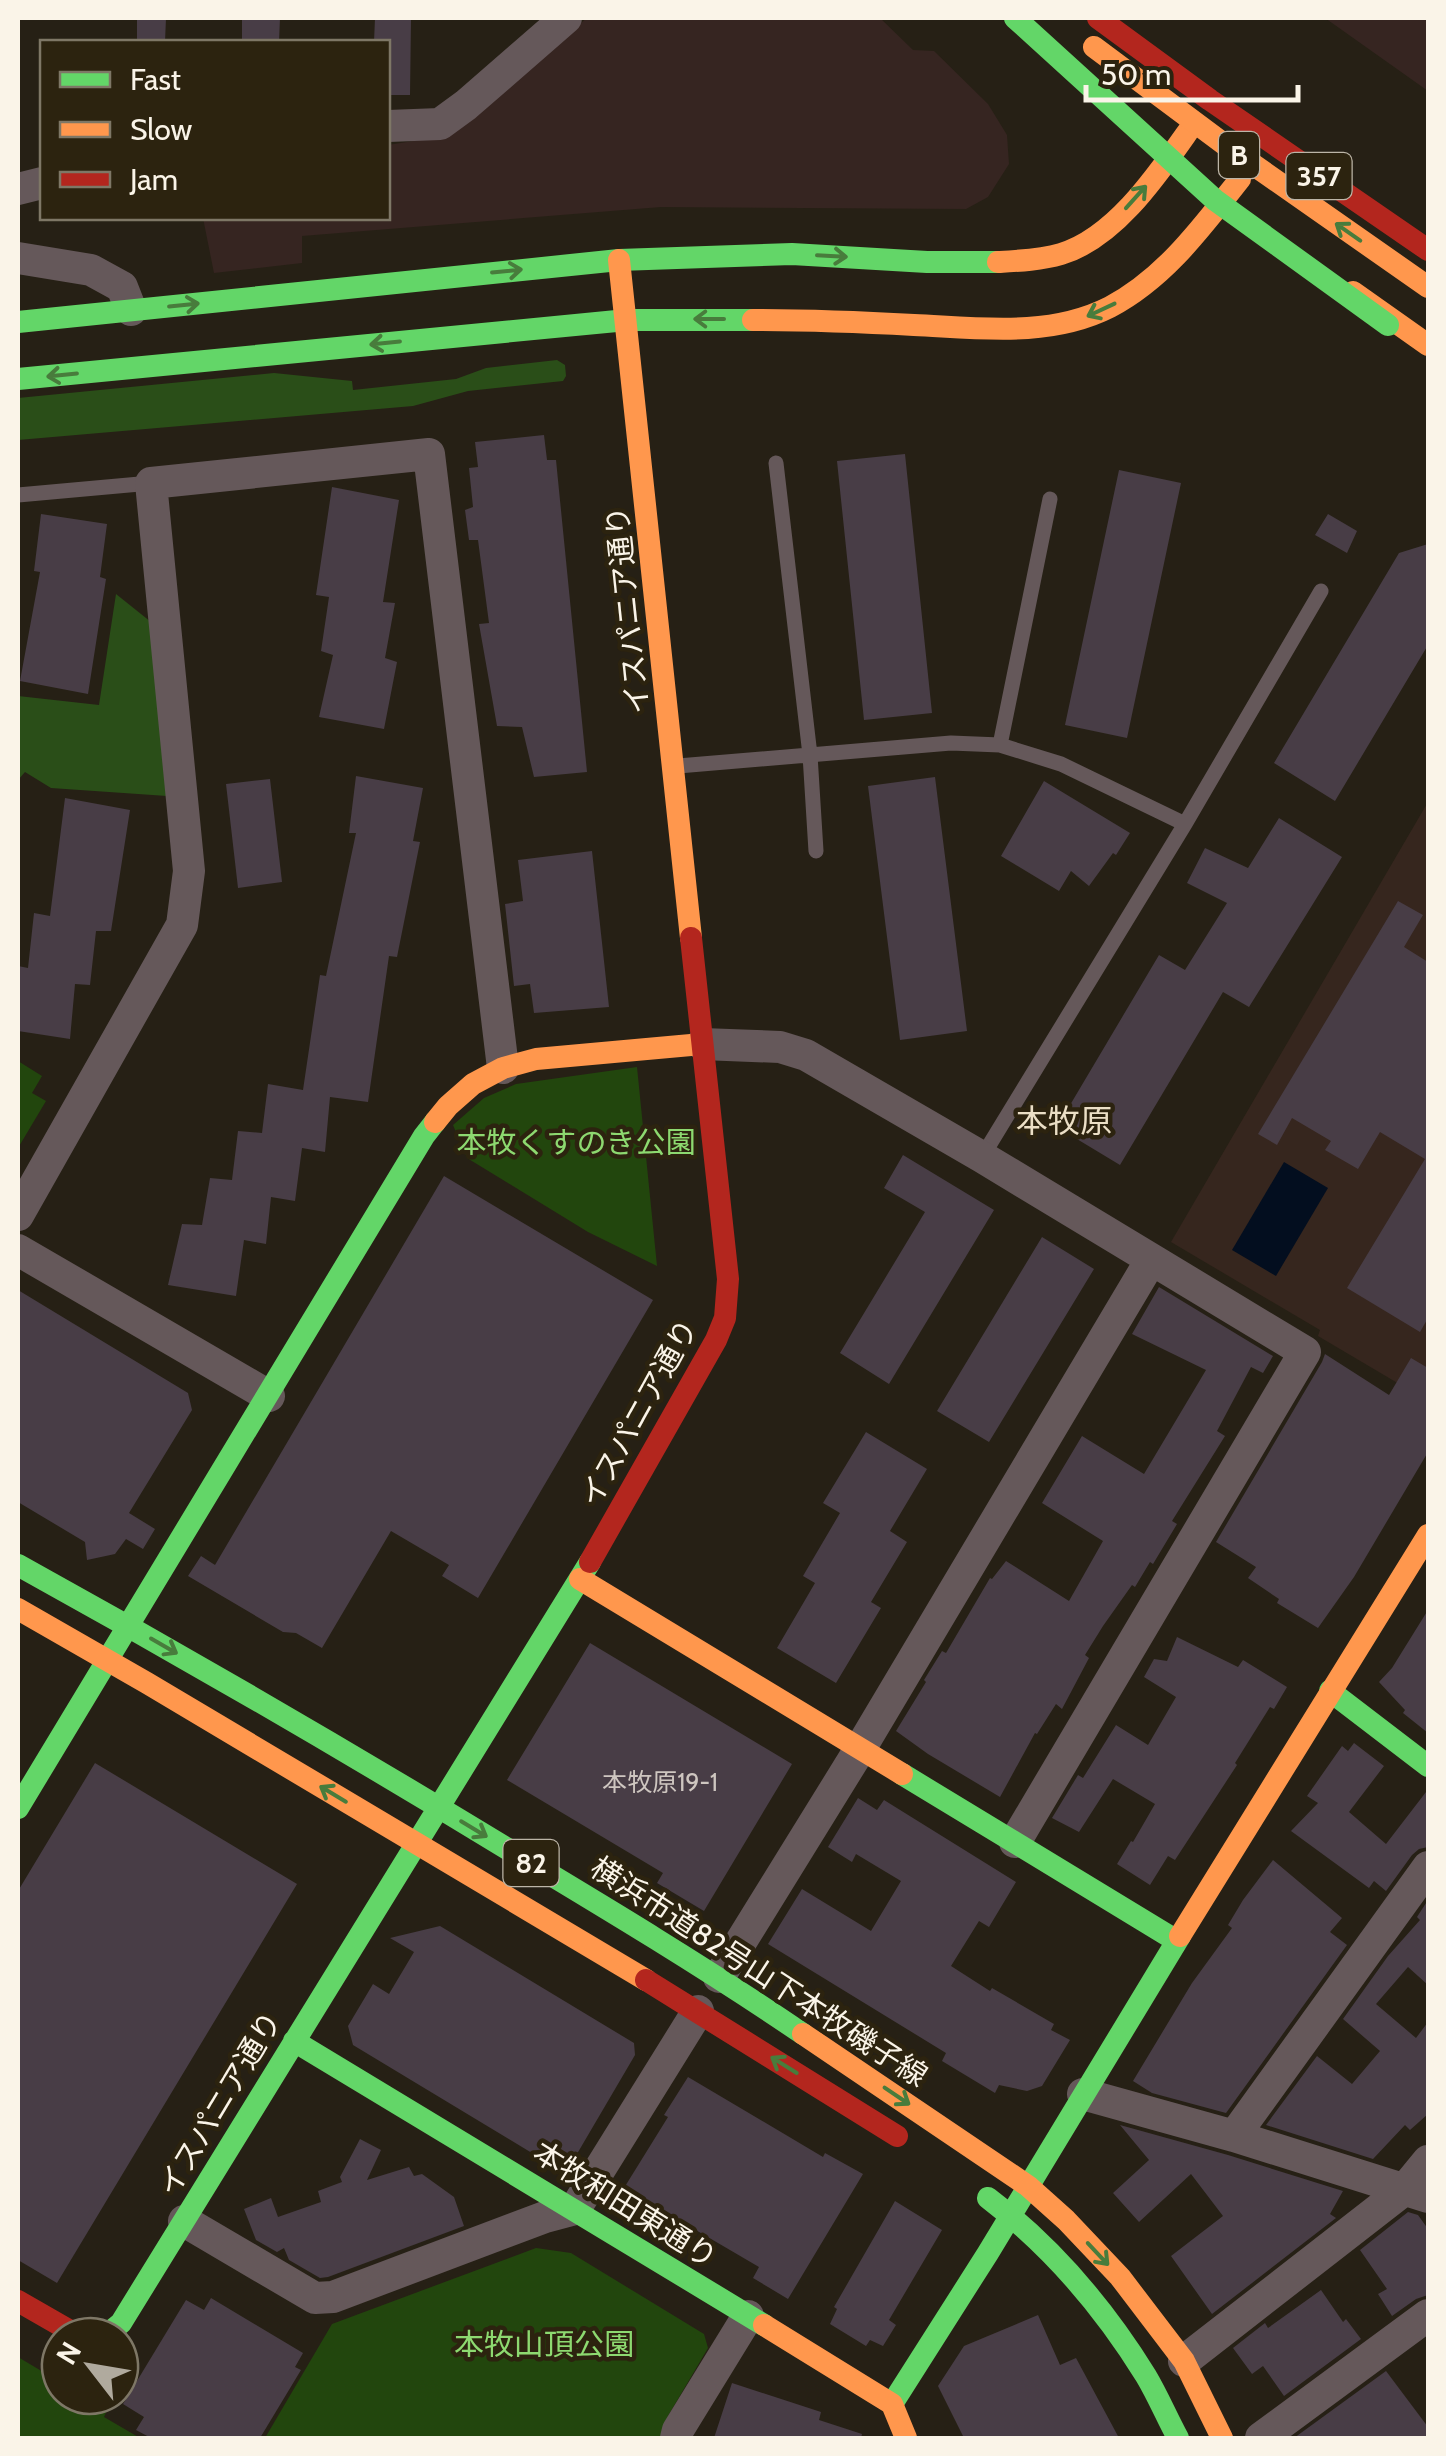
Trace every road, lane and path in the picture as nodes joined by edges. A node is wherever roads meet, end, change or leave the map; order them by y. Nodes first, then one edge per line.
1 (566, 18) edge
2 (998, 18) edge
3 (1015, 18) edge
4 (1098, 18) edge
5 (1069, 29) dead end
6 (1210, 100) junction
7 (390, 126) edge
8 (1267, 140) junction
9 (1166, 163) junction
10 (1225, 200) junction
11 (1428, 250) edge
12 (18, 258) edge
13 (619, 260) junction
14 (1428, 287) edge
15 (131, 310) junction
16 (627, 320) junction
17 (18, 322) edge
18 (1428, 345) edge
19 (1428, 352) edge
20 (18, 379) edge
21 (776, 464) dead end
22 (151, 483) junction
23 (18, 495) edge
24 (1050, 499) dead end
25 (1320, 592) dead end
26 (1000, 745) junction
27 (810, 755) junction
28 (674, 766) junction
29 (1184, 824) junction
30 (816, 851) dead end
31 (702, 1044) junction
32 (503, 1068) junction
33 (982, 1158) junction
34 (18, 1215) edge
35 (18, 1250) edge
36 (1151, 1260) junction
37 (269, 1396) junction
38 (1428, 1534) edge
39 (18, 1565) edge
40 (580, 1579) junction
41 (18, 1609) edge
42 (127, 1625) junction
43 (106, 1660) junction
44 (1330, 1691) junction
45 (860, 1749) junction
46 (1428, 1766) edge
47 (18, 1808) edge
48 (440, 1808) junction
49 (1015, 1842) junction
50 (417, 1844) junction
51 (1428, 1867) edge
52 (1177, 1941) junction
53 (719, 1977) junction
54 (698, 2012) junction
55 (294, 2041) junction
56 (1083, 2094) junction
57 (1234, 2136) junction
58 (920, 2152) dead end
59 (1428, 2161) edge
60 (968, 2183) dead end
61 (1028, 2186) junction
62 (1416, 2193) edge
63 (574, 2208) junction
64 (1012, 2214) junction
65 (184, 2221) junction
66 (18, 2301) edge
67 (1428, 2315) edge
68 (44, 2316) edge
69 (126, 2316) edge
70 (748, 2316) junction
71 (1184, 2361) junction
72 (892, 2404) junction
73 (676, 2438) edge
74 (906, 2438) edge
75 (1178, 2438) edge
76 (1222, 2438) edge
77 (1261, 2438) edge

1 - 7 street
2 - 9 main road, 357
3 - 19 main road, bridge
4 - 6 main road, 357
14 -> 5 main road, B, bridge
6 - 8 main road, 357
6 - 9 main road
8 - 10 main road
8 - 11 main road, 357
9 - 10 main road, 357
13 -> 9 main road
10 -> 16 main road
10 - 18 main road, 357
12 - 15 street
15 -> 13 main road
13 - 16 main road, イスパニア通り
15 - 17 main road
16 -> 20 main road
16 - 28 main road, イスパニア通り
21 - 27 lane
22 - 23 lane
22 - 32 street
22 - 34 street
24 - 26 lane
25 - 29 lane
26 - 27 lane
26 - 29 lane
27 - 28 lane
27 - 30 lane
28 - 31 main road, イスパニア通り
29 - 33 lane
31 - 32 main road
31 - 33 street
31 - 40 main road, イスパニア通り
32 - 37 main road
33 - 36 street
35 - 37 street
36 - 45 street
36 - 49 street
37 - 42 main road
38 - 44 main road
39 - 42 main road, 横浜市道82号山下本牧磯子線 / 82
40 - 45 main road
40 - 48 main road, イスパニア通り
41 - 43 main road, 横浜市道82号山下本牧磯子線 / 82
42 - 43 main road
42 -> 48 main road, 横浜市道82号山下本牧磯子線 / 82
43 - 47 main road
50 -> 43 main road, 横浜市道82号山下本牧磯子線 / 82
44 - 46 main road
44 - 52 main road
45 - 49 main road
45 - 53 street
48 - 50 main road, イスパニア通り
48 -> 53 main road, 横浜市道82号山下本牧磯子線 / 82
49 - 52 main road
50 - 54 main road, 横浜市道82号山下本牧磯子線 / 82
50 - 55 main road, イスパニア通り
51 - 57 street
52 - 56 main road
53 -> 61 main road, 横浜市道82号山下本牧磯子線 / 82
58 -> 54 main road, 横浜市道82号山下本牧磯子線 / 82
54 - 63 street
55 - 63 main road, 本牧和田東通り
55 - 65 main road, イスパニア通り
56 - 57 street
56 - 61 main road
57 - 62 street
59 - 62 street
60 - 64 main road
61 - 64 main road
61 -> 71 main road, 横浜市道82号山下本牧磯子線 / 82
62 - 71 street
63 - 65 street
63 - 70 main road, 本牧和田東通り
64 - 72 main road
64 - 75 main road
65 - 69 main road, イスパニア通り
66 - 68 main road
67 - 77 street
70 - 72 main road, 本牧和田東通り
70 - 73 street
71 - 76 main road, 横浜市道82号山下本牧磯子線 / 82
72 - 74 main road

